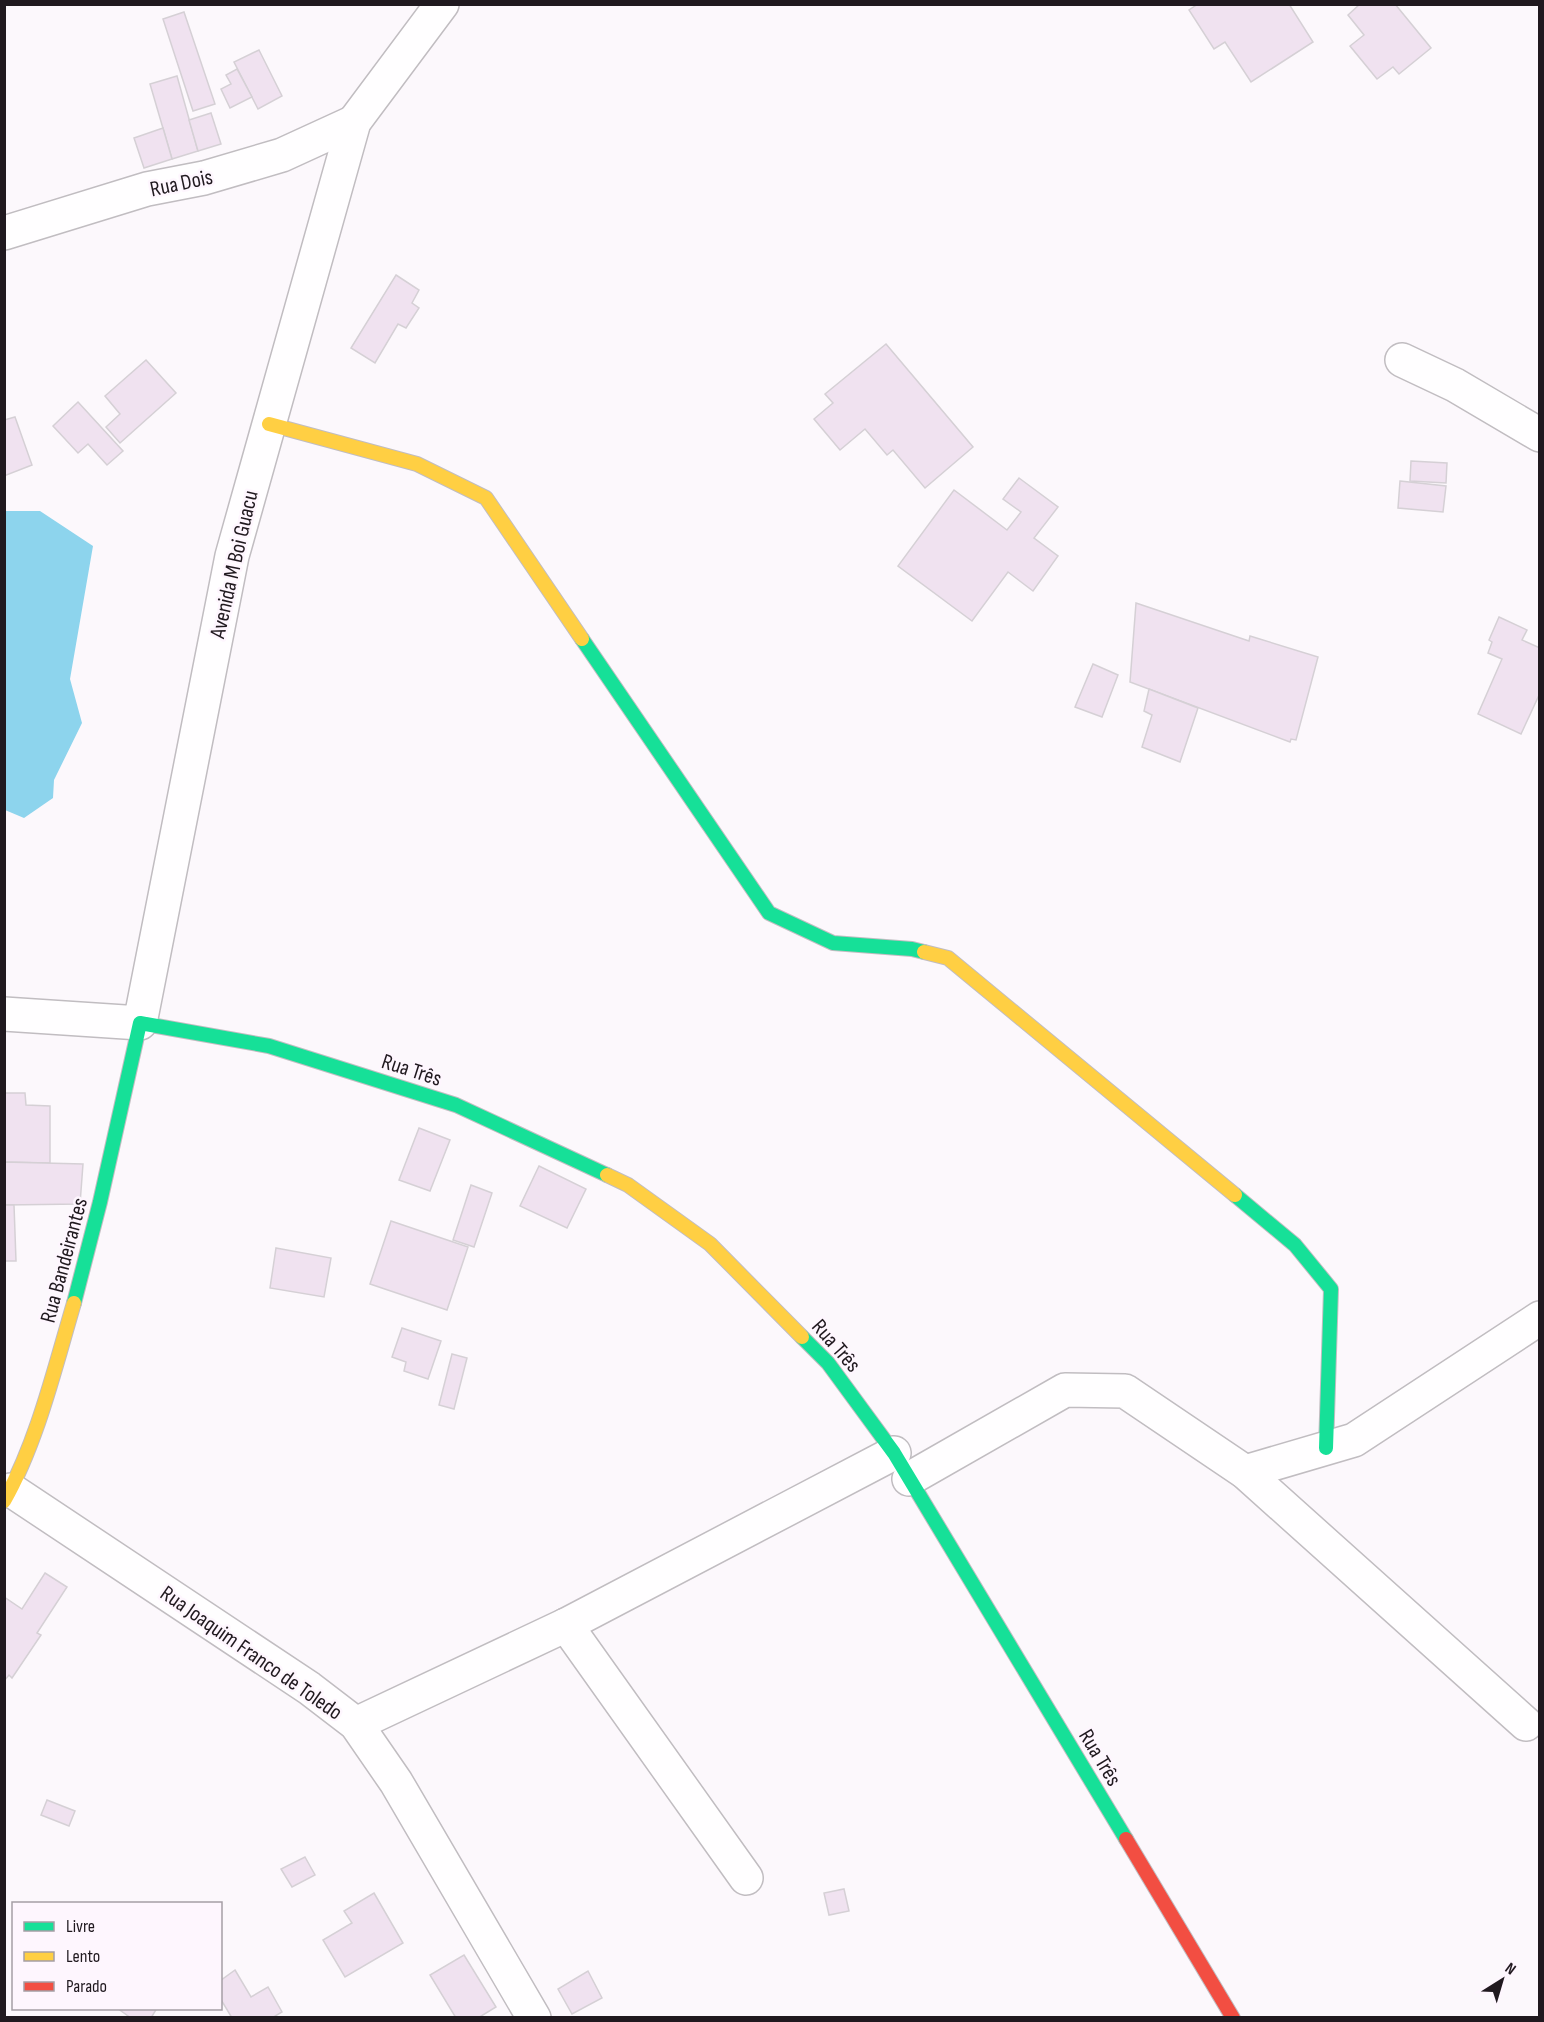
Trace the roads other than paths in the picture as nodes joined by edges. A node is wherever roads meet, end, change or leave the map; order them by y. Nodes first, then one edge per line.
1 (442, 4) edge
2 (354, 122) junction
3 (4, 233) edge
4 (1402, 360) dead end
5 (269, 424) junction
6 (1539, 435) edge
7 (4, 1014) edge
8 (140, 1023) junction
9 (1539, 1318) edge
10 (1326, 1448) junction
11 (902, 1466) junction
12 (1245, 1472) junction
13 (8, 1496) edge
14 (566, 1625) junction
15 (356, 1724) junction
16 (1526, 1724) dead end
17 (746, 1878) dead end
18 (534, 2018) edge
19 (1233, 2018) edge

1 - 2 street, Avenida M Boi Guacu
2 - 3 street, Rua Dois
2 - 5 street, Avenida M Boi Guacu
4 - 6 street
5 - 8 street, Avenida M Boi Guacu
5 - 10 street
7 - 8 street
8 - 11 street, Rua Três
8 - 13 street, Rua Bandeirantes
9 - 10 street
10 - 12 street
11 - 12 street
11 - 14 street
11 - 19 street, Rua Três
12 - 16 street
13 - 15 street, Rua Joaquim Franco de Toledo
14 - 15 street
14 - 17 street
15 - 18 street, Rua Joaquim Franco de Toledo

